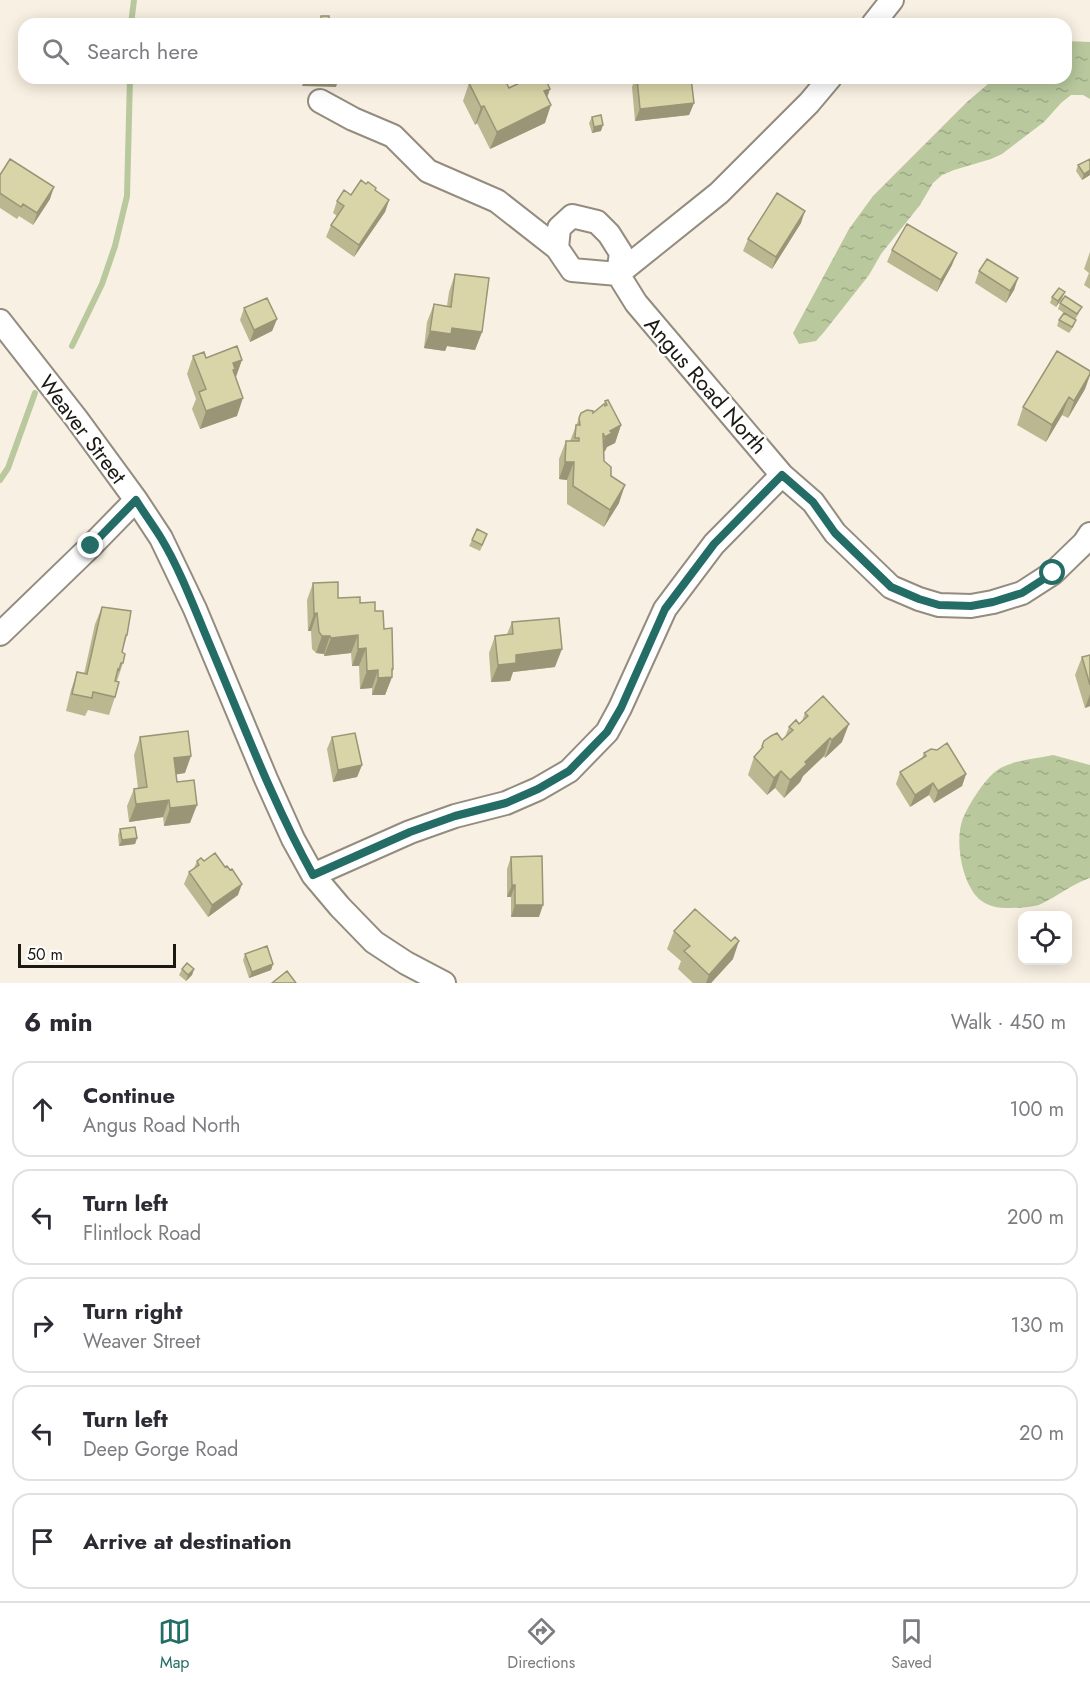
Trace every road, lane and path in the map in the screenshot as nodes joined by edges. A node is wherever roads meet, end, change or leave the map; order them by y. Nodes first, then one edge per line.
1 (892, 0) edge
2 (878, 18) edge
3 (825, 84) edge
4 (320, 101) dead end
5 (557, 249) junction
6 (618, 274) junction
7 (0, 321) edge
8 (782, 475) junction
9 (136, 500) junction
10 (1090, 534) edge
11 (0, 634) edge
12 (313, 875) junction
13 (444, 983) edge

1 - 2 street
3 - 6 street
4 - 5 street
5 - 6 street
5 - 6 street, Angus Road North
6 - 8 street, Angus Road North
7 - 9 street, Weaver Street
8 - 10 street, Angus Road North
8 - 12 street
9 - 11 street
9 - 12 street, Weaver Street
12 - 13 street, Weaver Street

